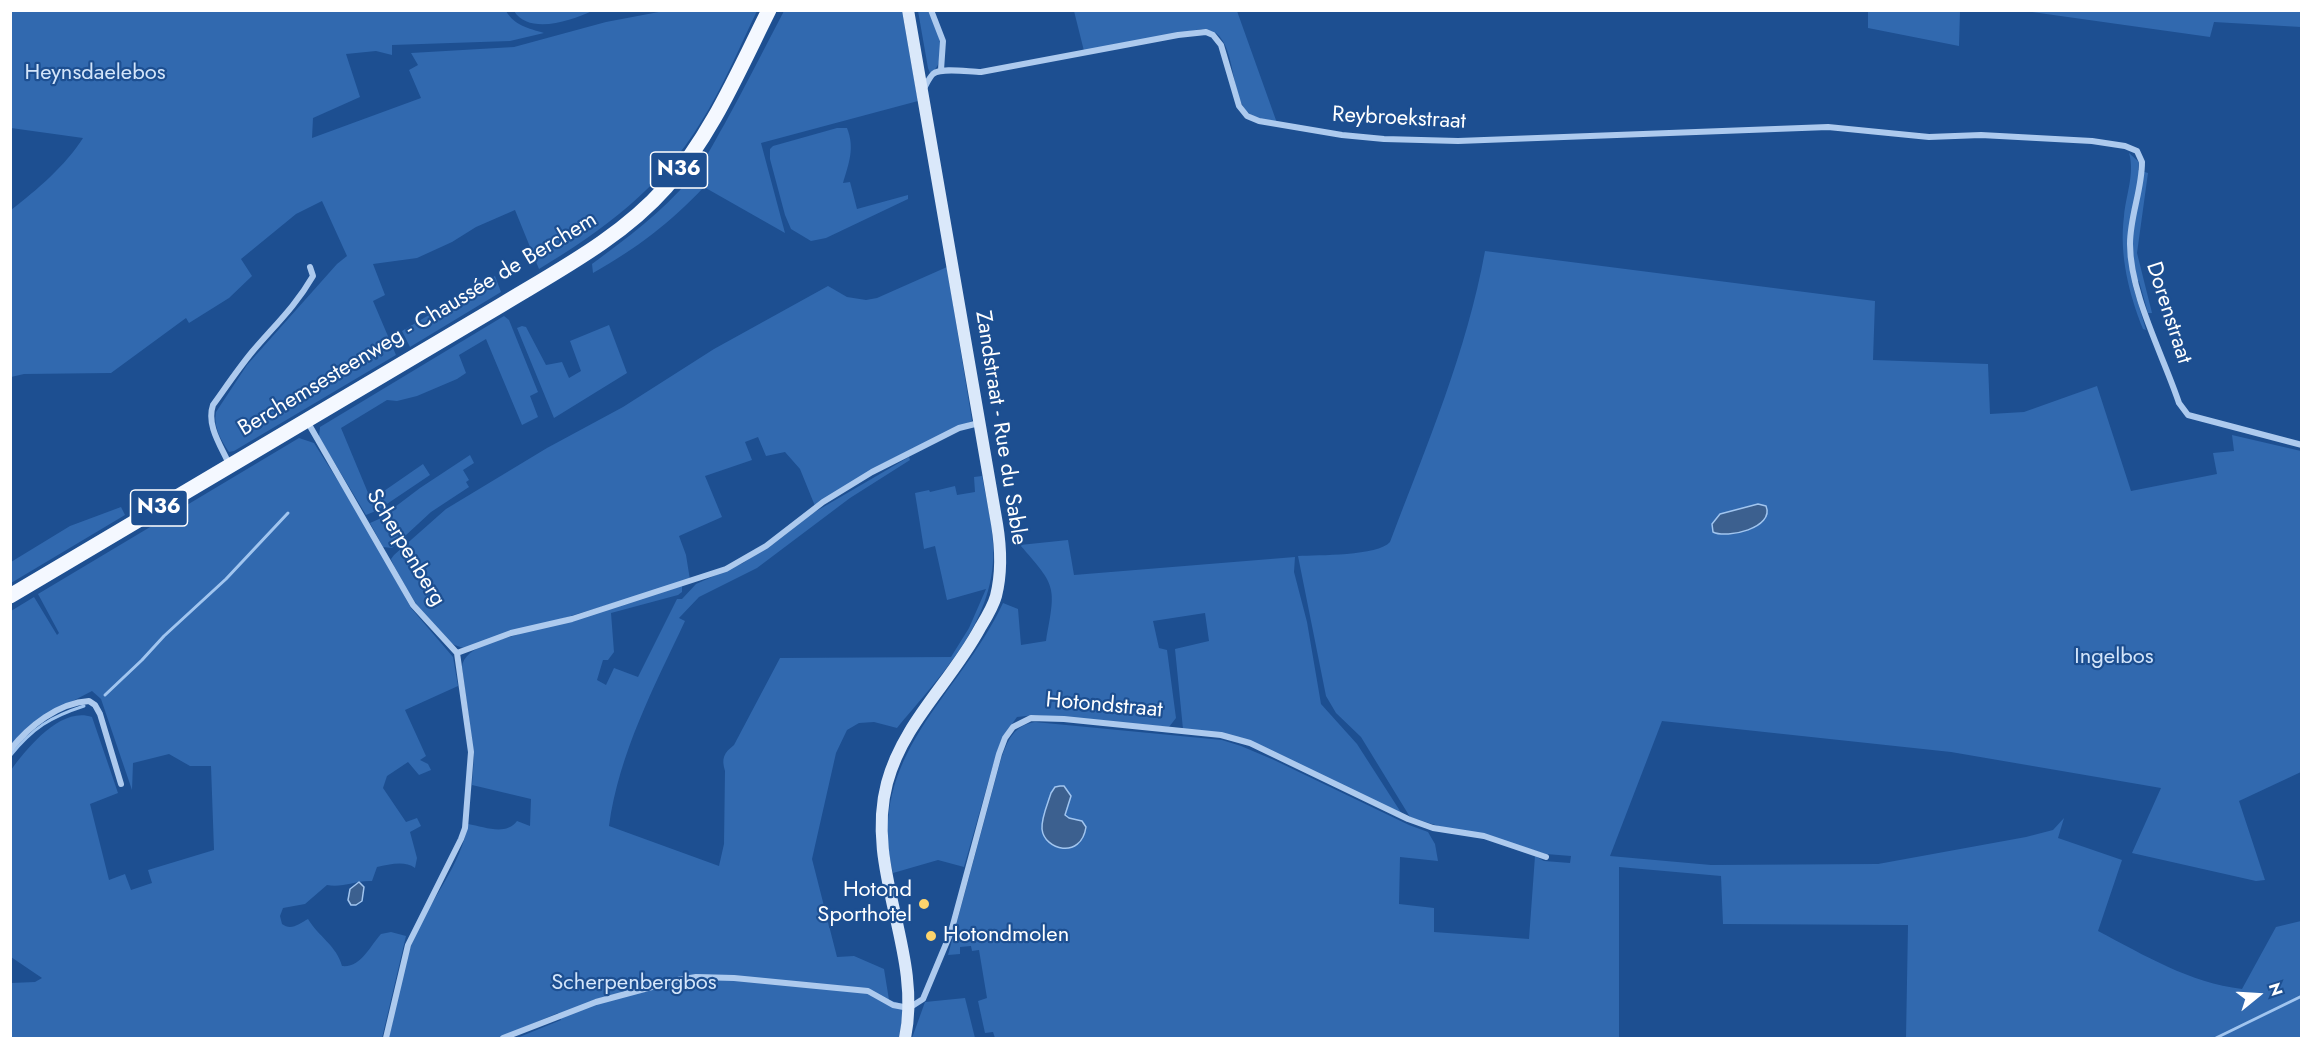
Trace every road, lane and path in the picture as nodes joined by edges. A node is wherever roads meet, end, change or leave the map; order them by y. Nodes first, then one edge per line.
1 (769, 10) edge
2 (908, 10) edge
3 (931, 10) edge
4 (940, 70) junction
5 (922, 91) junction
6 (1946, 137) joint
7 (310, 267) dead end
8 (307, 420) junction
9 (980, 422) junction
10 (2301, 445) edge
11 (230, 466) junction
12 (10, 596) edge
13 (458, 653) junction
14 (10, 750) edge
15 (121, 784) dead end
16 (1546, 857) dead end
17 (904, 1008) junction
18 (386, 1038) edge
19 (503, 1038) edge
20 (905, 1038) edge

1 - 8 main road, Berchemsesteenweg - Chaussée de Berchem / N36
2 - 5 main road, Zandstraat - Rue du Sable
3 - 4 street
4 - 5 street
4 - 6 street, Reybroekstraat
5 - 9 main road, Zandstraat - Rue du Sable
6 - 10 street, Dorenstraat
7 - 11 street
8 - 11 main road, Berchemsesteenweg - Chaussée de Berchem / N36
8 - 13 street, Scherpenberg
9 - 13 street
9 - 17 main road, Zandstraat - Rue du Sable
11 - 12 main road, Berchemsesteenweg - Chaussée de Berchem / N36
13 - 18 street
14 - 15 street
16 - 17 street, Hotondstraat
17 - 19 street
17 - 20 main road, Zandstraat - Rue du Sable

